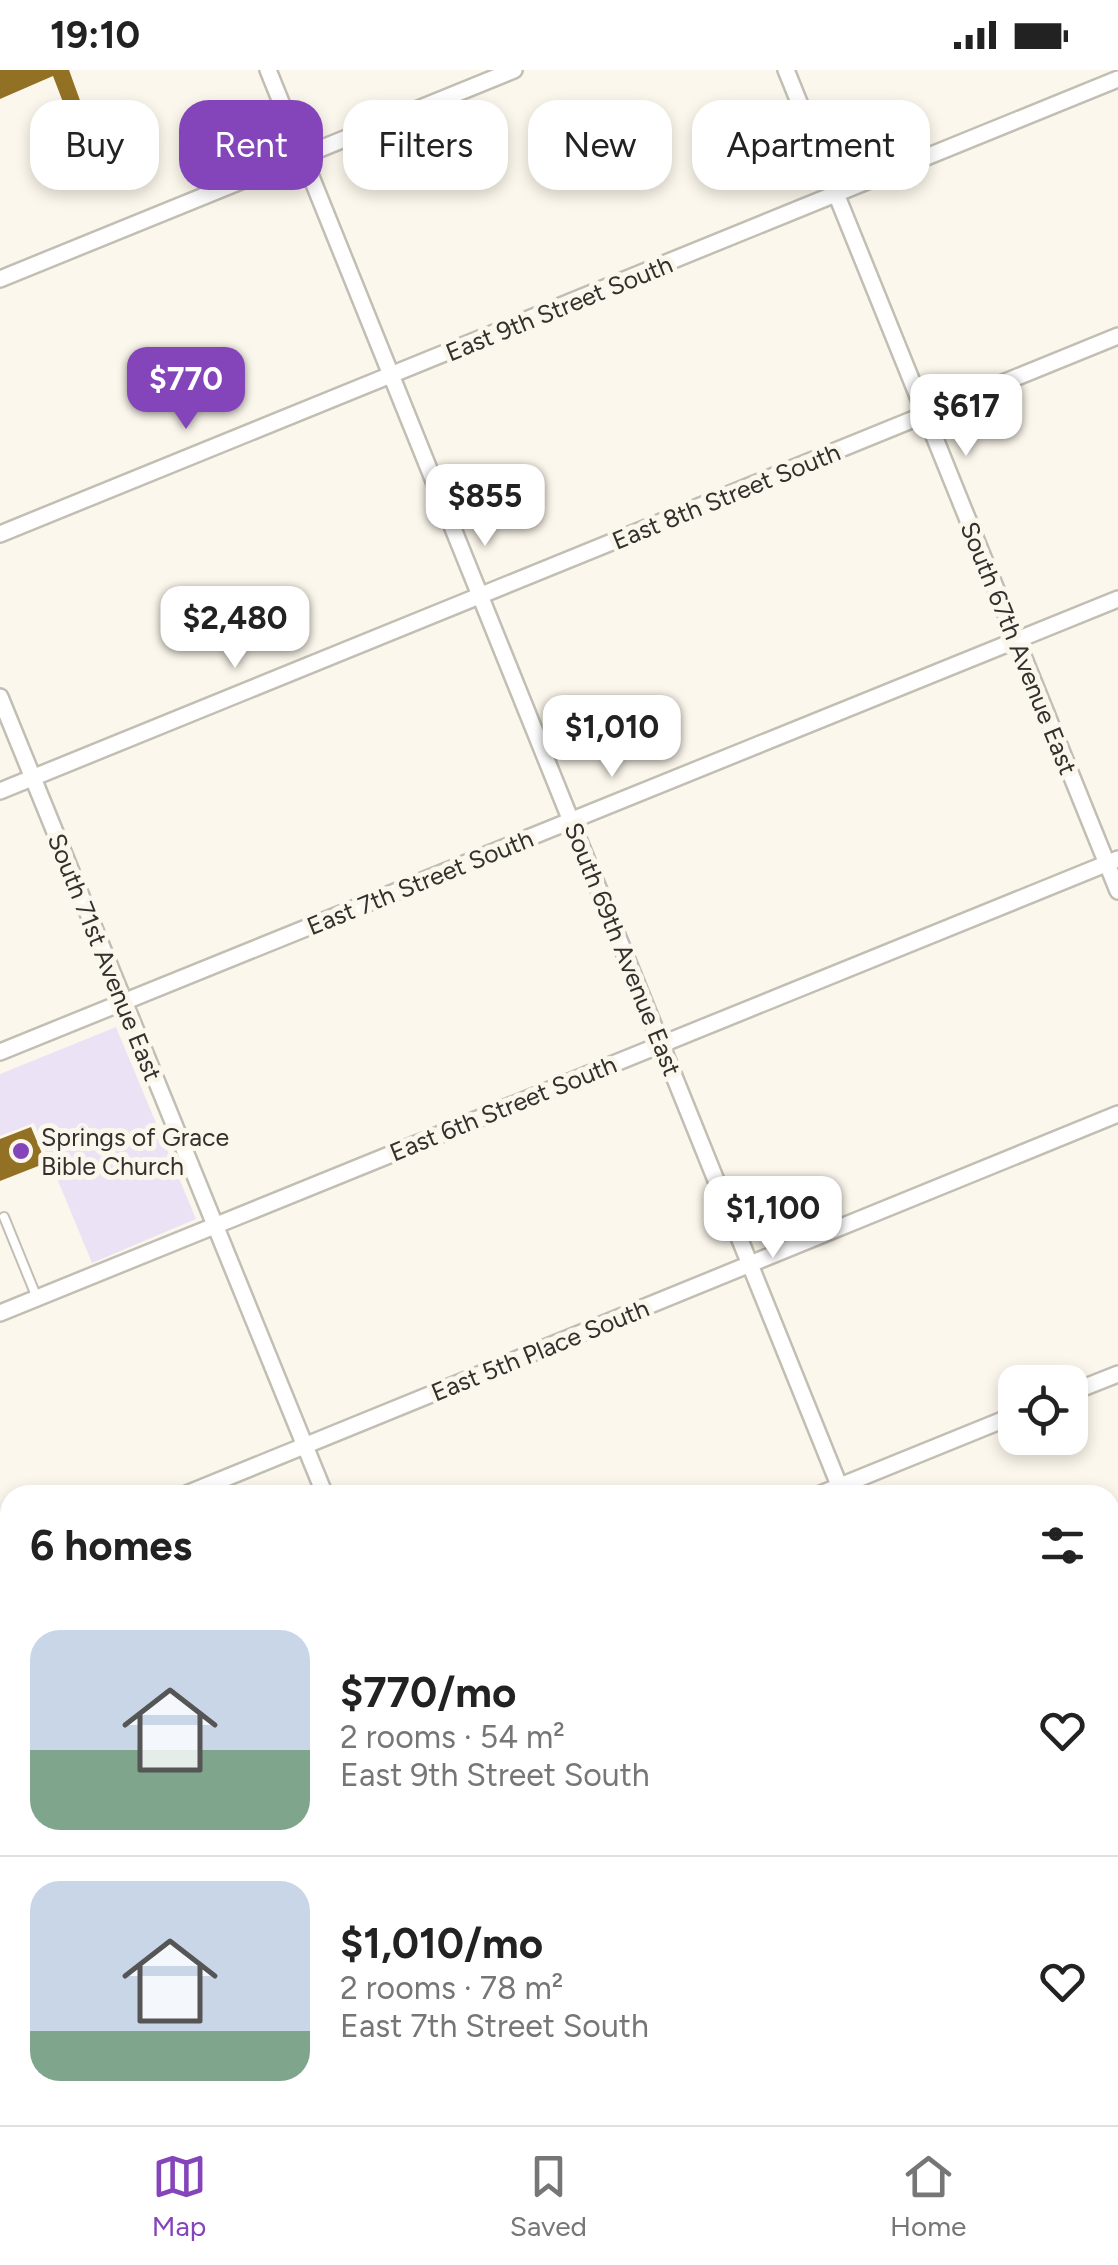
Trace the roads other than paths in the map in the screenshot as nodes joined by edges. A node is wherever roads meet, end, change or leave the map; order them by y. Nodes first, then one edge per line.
1 (268, 70) edge
2 (514, 70) edge
3 (786, 70) edge
4 (1118, 80) edge
5 (280, 100) edge
6 (323, 147) edge
7 (219, 190) edge
8 (316, 190) edge
9 (836, 194) junction
10 (0, 279) edge
11 (1118, 336) edge
12 (390, 376) junction
13 (925, 416) junction
14 (0, 534) edge
15 (480, 596) junction
16 (1118, 599) edge
17 (1015, 641) junction
18 (0, 696) edge
19 (32, 778) junction
20 (0, 791) edge
21 (570, 821) junction
22 (1113, 861) edge
23 (1118, 890) edge
24 (122, 1002) junction
25 (662, 1044) junction
26 (0, 1052) edge
27 (1118, 1114) edge
28 (4, 1218) dead end
29 (216, 1225) junction
30 (750, 1265) junction
31 (37, 1298) junction
32 (0, 1313) edge
33 (1118, 1374) edge
34 (1088, 1386) edge
35 (998, 1423) edge
36 (305, 1445) junction
37 (208, 1485) edge
38 (321, 1485) edge
39 (840, 1485) edge
40 (856, 1485) edge

1 - 5 street, South 69th Avenue East
2 - 6 street
3 - 9 street, South 67th Avenue East
4 - 9 street, East 9th Street South
7 - 10 street
8 - 12 street, South 69th Avenue East
9 - 12 street, East 9th Street South
9 - 13 street, South 67th Avenue East
11 - 13 street, East 8th Street South
12 - 14 street, East 9th Street South
12 - 15 street, South 69th Avenue East
13 - 15 street, East 8th Street South
13 - 17 street, South 67th Avenue East
15 - 19 street, East 8th Street South
15 - 21 street, South 69th Avenue East
16 - 17 street, East 7th Street South
17 - 21 street, East 7th Street South
17 - 22 street, South 67th Avenue East
18 - 19 street, South 71st Avenue East
19 - 20 street, East 8th Street South
19 - 24 street, South 71st Avenue East
21 - 24 street, East 7th Street South
21 - 25 street, South 69th Avenue East
22 - 23 street, South 67th Avenue East
22 - 25 street, East 6th Street South
24 - 26 street, East 7th Street South
24 - 29 street, South 71st Avenue East
25 - 29 street, East 6th Street South
25 - 30 street, South 69th Avenue East
27 - 30 street, East 5th Place South
28 - 31 lane
29 - 31 street, East 6th Street South
29 - 36 street, South 71st Avenue East
30 - 36 street, East 5th Place South
30 - 39 street, South 69th Avenue East
31 - 32 street, East 6th Street South
33 - 34 street
35 - 40 street
36 - 37 street, East 5th Place South
36 - 38 street, South 71st Avenue East

